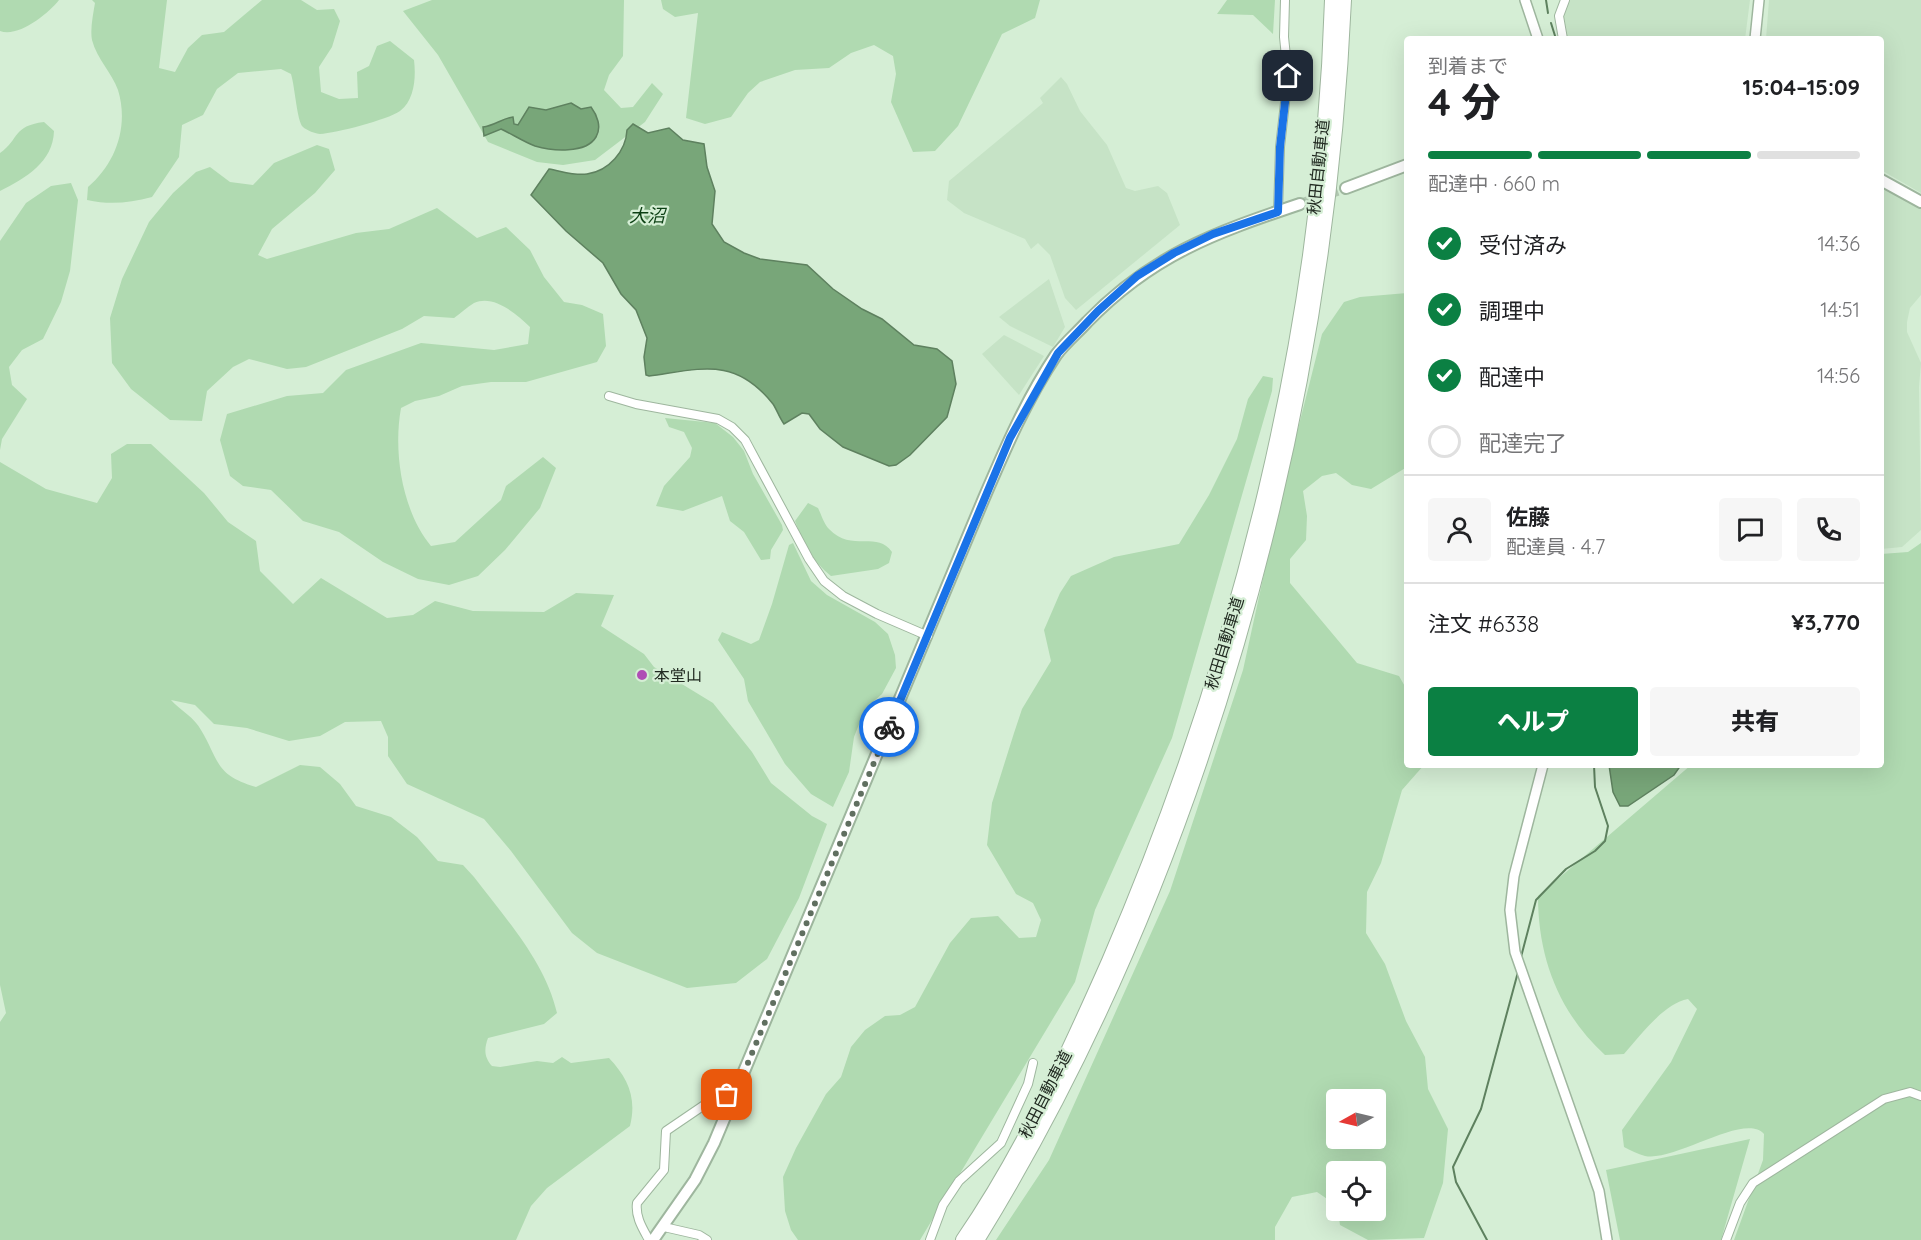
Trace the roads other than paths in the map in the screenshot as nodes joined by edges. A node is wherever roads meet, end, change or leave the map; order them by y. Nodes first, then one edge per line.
1 (1285, 0) edge
2 (1332, 0) edge
3 (1344, 0) edge
4 (1525, 0) edge
5 (1565, 0) edge
6 (1759, 0) edge
7 (1537, 36) edge
8 (1562, 36) edge
9 (1755, 36) edge
10 (1404, 166) edge
11 (1884, 182) edge
12 (1346, 188) tunnel mouth
13 (1921, 201) edge
14 (1300, 204) tunnel mouth
15 (1278, 212) junction
16 (609, 396) dead end
17 (927, 636) junction
18 (1543, 768) edge
19 (1033, 1063) dead end
20 (734, 1096) junction
21 (1921, 1096) edge
22 (664, 1227) junction
23 (651, 1240) edge
24 (707, 1240) edge
25 (930, 1240) edge
26 (963, 1240) edge
27 (977, 1240) edge
28 (1607, 1240) edge
29 (1726, 1240) edge

1 - 15 street
2 - 26 highway, 秋田自動車道
3 - 27 highway, 秋田自動車道
4 - 7 street
5 - 8 street
6 - 9 street
10 - 12 main road
11 - 13 main road
14 - 15 main road
15 - 17 main road
16 - 17 street
17 - 20 main road
18 - 28 street
19 - 25 street
20 - 22 main road
20 - 23 street
21 - 29 street
22 - 23 main road
22 - 24 street

